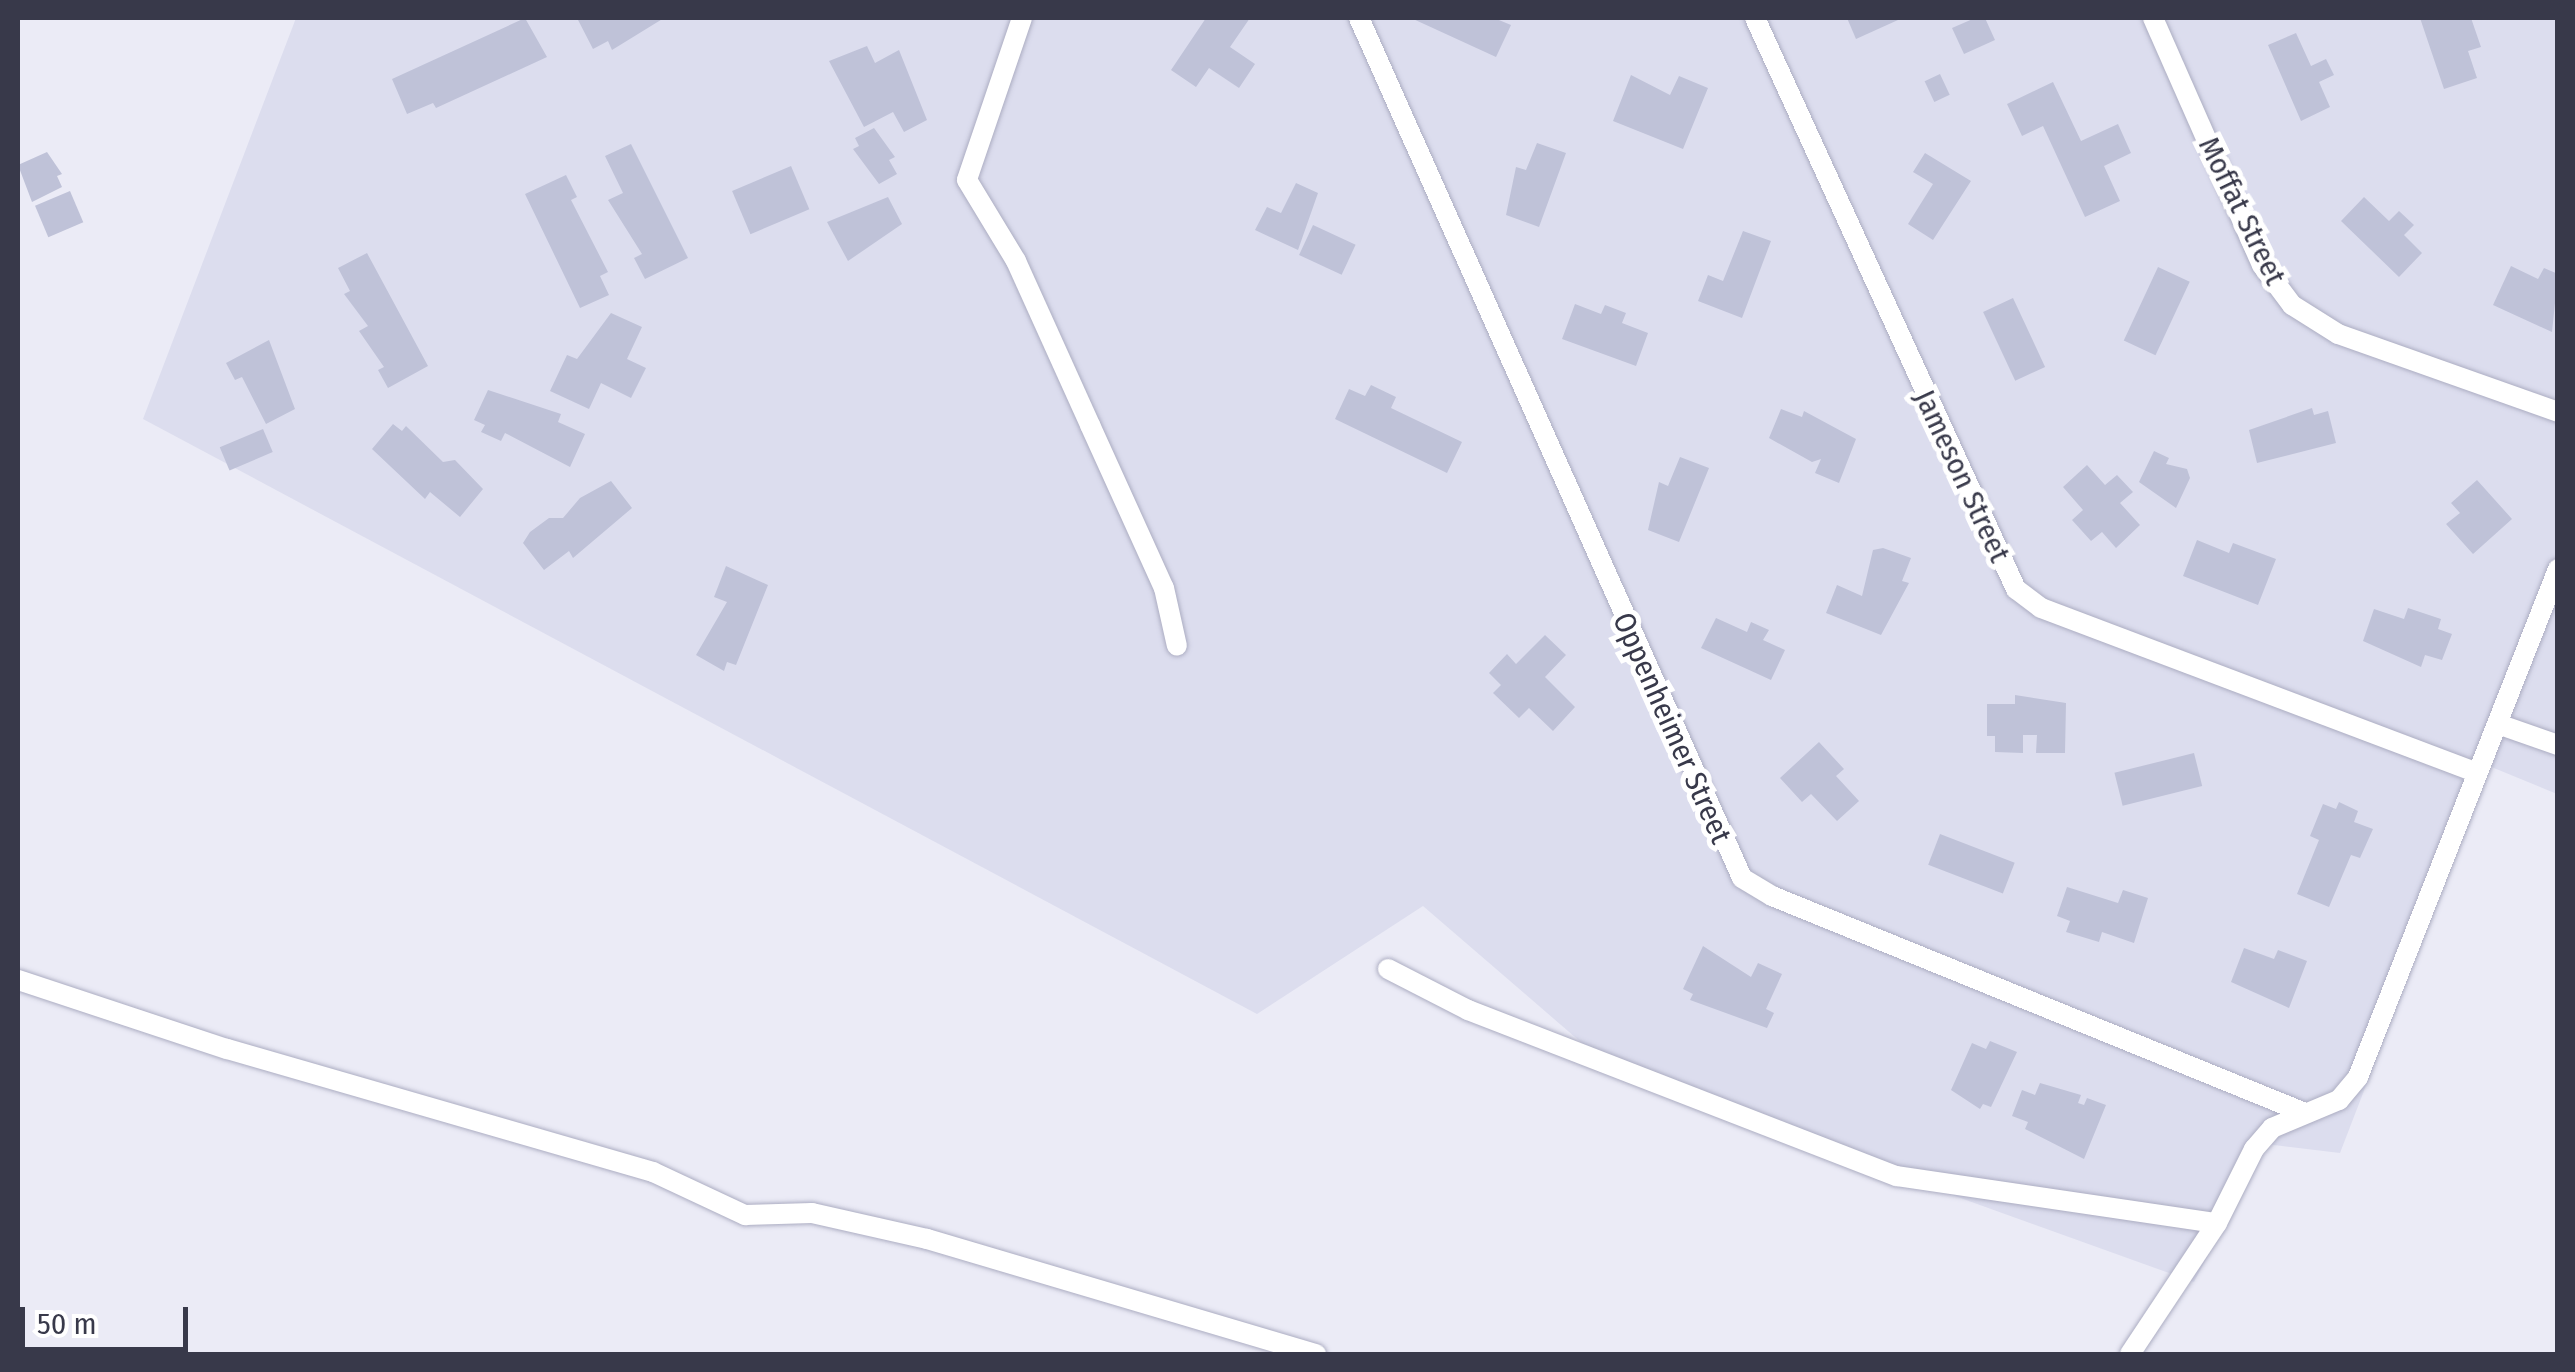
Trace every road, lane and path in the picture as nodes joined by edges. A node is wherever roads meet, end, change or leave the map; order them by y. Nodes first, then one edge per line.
1 (1022, 18) edge
2 (1359, 18) edge
3 (1755, 18) edge
4 (2153, 18) edge
5 (2558, 412) edge
6 (2558, 569) edge
7 (1178, 646) dead end
8 (2498, 724) junction
9 (2558, 745) edge
10 (2477, 773) junction
11 (1388, 970) dead end
12 (18, 980) edge
13 (2305, 1113) junction
14 (2217, 1223) junction
15 (1316, 1354) edge
16 (2130, 1354) edge

1 - 7 street
2 - 13 street, Oppenheimer Street
3 - 10 street, Jameson Street
4 - 5 street, Moffat Street
6 - 8 street
8 - 9 street
8 - 10 street
10 - 13 street
11 - 14 street
12 - 15 street
13 - 14 street
14 - 16 street

